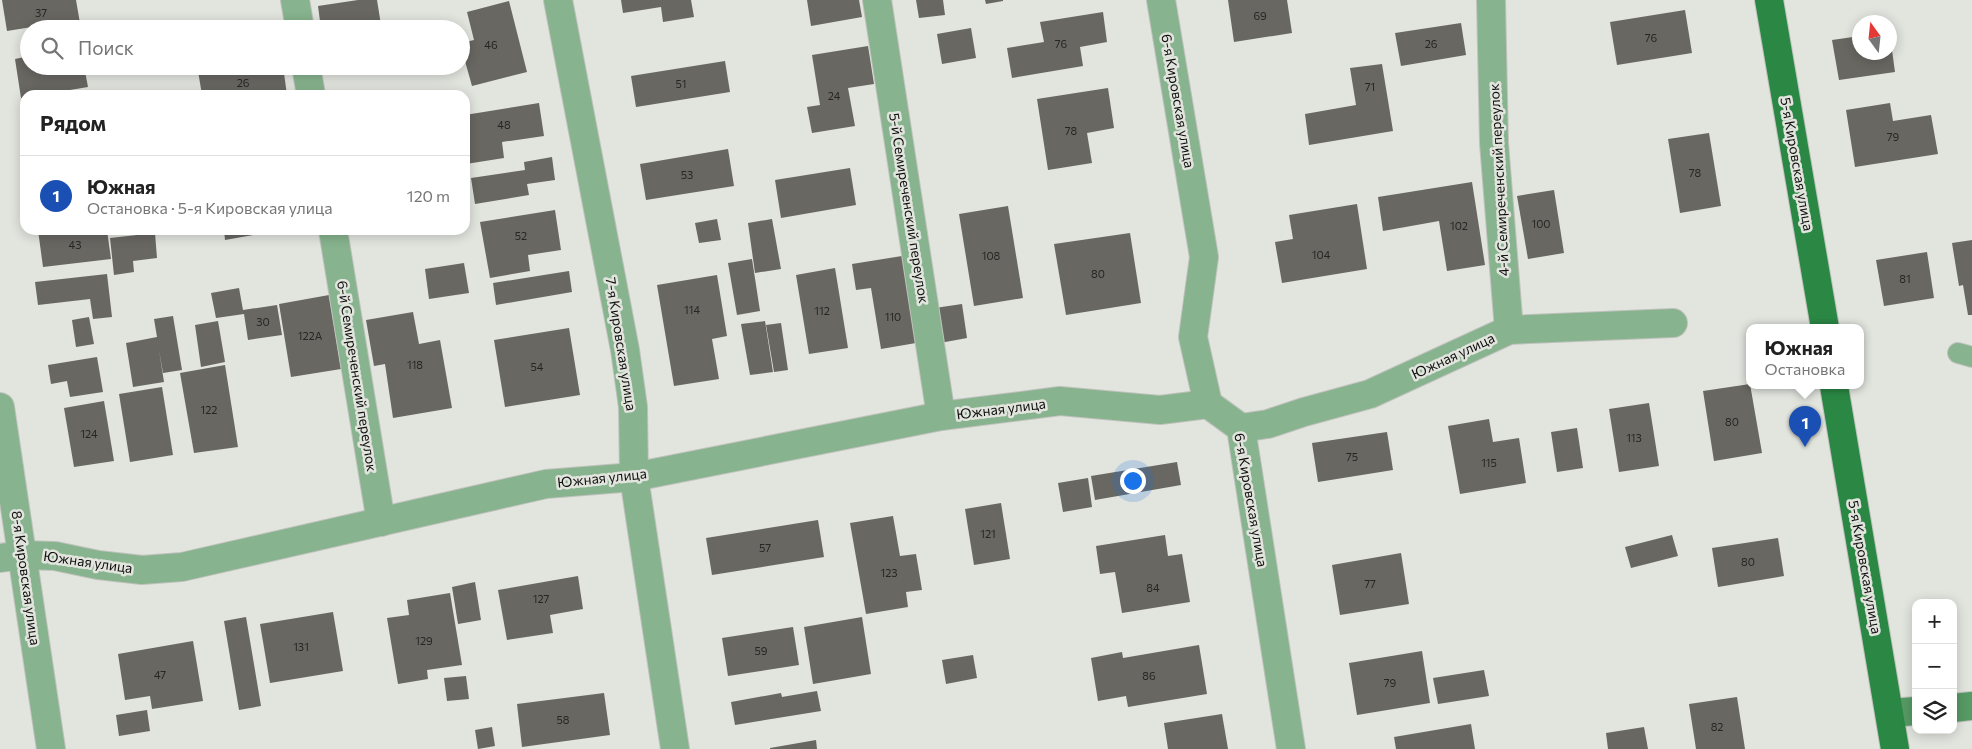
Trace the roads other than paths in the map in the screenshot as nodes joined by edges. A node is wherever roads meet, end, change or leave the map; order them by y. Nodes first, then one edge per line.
1 (295, 0) edge
2 (558, 0) edge
3 (877, 0) edge
4 (1161, 0) edge
5 (1491, 0) edge
6 (1769, 0) edge
7 (298, 20) edge
8 (308, 75) edge
9 (310, 90) edge
10 (334, 235) edge
11 (1673, 323) dead end
12 (1824, 324) edge
13 (1509, 330) junction
14 (1835, 389) edge
15 (1208, 404) junction
16 (0, 407) edge
17 (941, 416) junction
18 (1241, 428) junction
19 (634, 477) junction
20 (381, 522) junction
21 (11, 556) edge
22 (1972, 706) edge
23 (1957, 708) edge
24 (1903, 712) edge
25 (51, 749) edge
26 (675, 749) edge
27 (1291, 749) edge
28 (1895, 749) edge

1 - 7 street
2 - 19 street, 7-я Кировская улица
3 - 17 street, 5-й Семиреченский переулок
4 - 15 street, 6-я Кировская улица
5 - 13 street, 4-й Семиреченский переулок
6 - 12 main road, 5-я Кировская улица
8 - 9 street
10 - 20 street, 6-й Семиреченский переулок
11 - 13 street, Южная улица
13 - 18 street, Южная улица
14 - 24 main road, 5-я Кировская улица
15 - 17 street, Южная улица
15 - 18 street, 6-я Кировская улица
16 - 21 street, 8-я Кировская улица
17 - 19 street, Южная улица
18 - 27 street, 6-я Кировская улица
19 - 20 street, Южная улица
19 - 26 street, 7-я Кировская улица
20 - 21 street, Южная улица
21 - 25 street, 8-я Кировская улица
22 - 23 street
24 - 28 main road, 5-я Кировская улица

